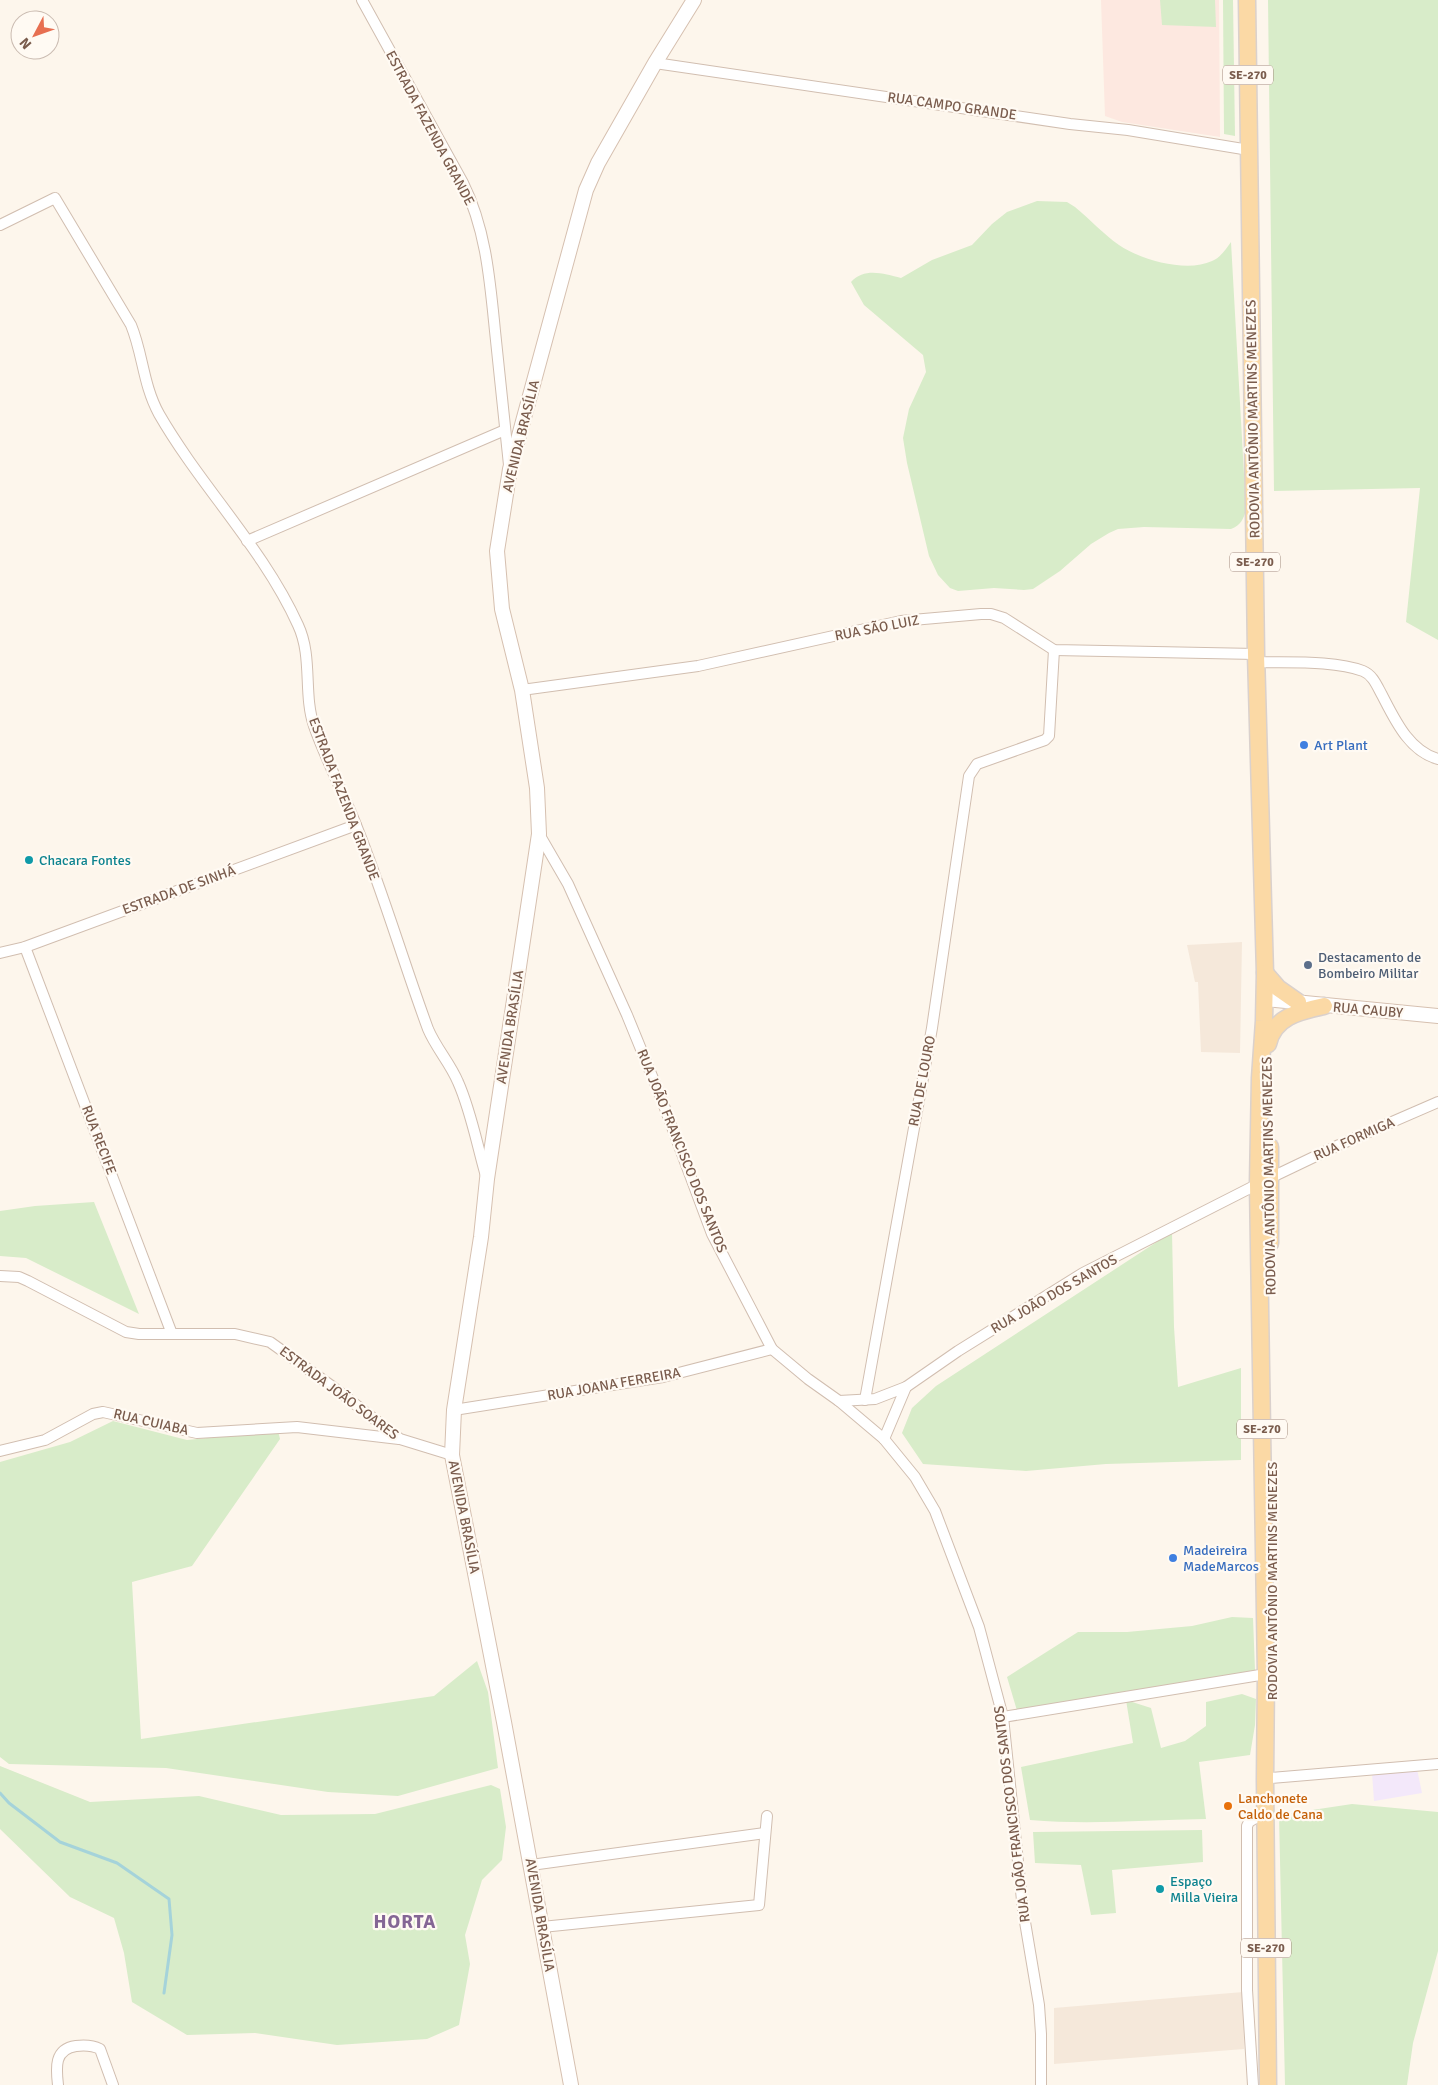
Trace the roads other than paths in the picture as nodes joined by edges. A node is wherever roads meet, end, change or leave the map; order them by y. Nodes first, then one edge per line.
1 (362, 0) edge
2 (694, 0) edge
3 (1247, 0) edge
4 (655, 63) junction
5 (1249, 150) junction
6 (0, 225) edge
7 (505, 430) junction
8 (510, 468) junction
9 (248, 541) junction
10 (1054, 650) junction
11 (1256, 658) junction
12 (522, 690) junction
13 (1438, 759) edge
14 (356, 825) junction
15 (539, 834) junction
16 (26, 947) junction
17 (0, 953) edge
18 (1264, 973) junction
19 (1264, 999) junction
20 (1298, 1002) junction
21 (1324, 1006) junction
22 (1438, 1016) edge
23 (1264, 1018) junction
24 (1268, 1044) junction
25 (1438, 1102) edge
26 (488, 1179) junction
27 (1264, 1181) junction
28 (0, 1276) edge
29 (172, 1334) junction
30 (772, 1349) junction
31 (906, 1386) junction
32 (865, 1400) junction
33 (839, 1401) junction
34 (454, 1410) junction
35 (400, 1439) junction
36 (884, 1439) junction
37 (0, 1451) edge
38 (452, 1455) junction
39 (1266, 1674) junction
40 (1003, 1717) junction
41 (1438, 1764) edge
42 (1271, 1778) junction
43 (1265, 1812) junction
44 (767, 1816) dead end
45 (765, 1833) junction
46 (531, 1865) junction
47 (542, 1927) junction
48 (58, 2085) edge
49 (113, 2085) edge
50 (571, 2085) edge
51 (1041, 2085) edge
52 (1252, 2085) edge
53 (1268, 2085) edge
54 (1273, 2085) edge

1 - 7 street, ESTRADA FAZENDA GRANDE
2 - 4 main road, AVENIDA BRASÍLIA
3 - 5 main road, RODOVIA ANTÔNIO MARTINS MENEZES / SE-270
4 - 5 street, RUA CAMPO GRANDE
4 - 8 main road, AVENIDA BRASÍLIA
5 - 11 main road, RODOVIA ANTÔNIO MARTINS MENEZES / SE-270
6 - 9 street, ESTRADA FAZENDA GRANDE
7 - 8 street, ESTRADA FAZENDA GRANDE
7 - 9 street
8 - 12 main road, AVENIDA BRASÍLIA
9 - 14 street, ESTRADA FAZENDA GRANDE
10 - 11 street
10 - 12 street, RUA SÃO LUIZ
10 - 32 street, RUA DE LOURO
11 - 13 street
11 - 18 main road, RODOVIA ANTÔNIO MARTINS MENEZES / SE-270
12 - 15 main road, AVENIDA BRASÍLIA
14 - 16 street, ESTRADA DE SINHÁ
14 - 26 street, ESTRADA FAZENDA GRANDE
15 - 26 main road, AVENIDA BRASÍLIA
15 - 30 street, RUA JOÃO FRANCISCO DOS SANTOS
16 - 17 street, ESTRADA DE SINHÁ
16 - 29 street, RUA RECIFE
18 - 19 main road, RODOVIA ANTÔNIO MARTINS MENEZES / SE-270
18 - 20 main road
19 - 20 main road, RUA CAUBY
19 - 23 main road, RODOVIA ANTÔNIO MARTINS MENEZES / SE-270
20 - 21 main road, RUA CAUBY
21 - 22 main road, RUA CAUBY
21 - 24 main road
23 - 24 main road, RODOVIA ANTÔNIO MARTINS MENEZES / SE-270
23 - 27 main road, RODOVIA ANTÔNIO MARTINS MENEZES / SE-270
24 - 27 main road, RODOVIA ANTÔNIO MARTINS MENEZES / SE-270
25 - 27 street, RUA FORMIGA
26 - 34 main road, AVENIDA BRASÍLIA
27 - 31 street, RUA JOÃO DOS SANTOS
27 - 39 main road, RODOVIA ANTÔNIO MARTINS MENEZES / SE-270
27 - 42 main road, RODOVIA ANTÔNIO MARTINS MENEZES / SE-270
28 - 29 street, ESTRADA JOÃO SOARES
29 - 35 street, ESTRADA JOÃO SOARES
30 - 33 street, RUA JOÃO FRANCISCO DOS SANTOS
30 - 34 street, RUA JOANA FERREIRA
31 - 32 street, RUA JOÃO DOS SANTOS
31 - 36 street
32 - 33 street, RUA JOÃO DOS SANTOS
33 - 36 street, RUA JOÃO FRANCISCO DOS SANTOS
34 - 38 main road, AVENIDA BRASÍLIA
35 - 37 street, RUA CUIABA
35 - 38 street, ESTRADA JOÃO SOARES
36 - 40 street, RUA JOÃO FRANCISCO DOS SANTOS
38 - 46 main road, AVENIDA BRASÍLIA
39 - 40 street
39 - 43 main road, RODOVIA ANTÔNIO MARTINS MENEZES / SE-270
40 - 51 street, RUA JOÃO FRANCISCO DOS SANTOS
41 - 42 street
42 - 54 main road, RODOVIA ANTÔNIO MARTINS MENEZES / SE-270
43 - 52 street
43 - 53 main road, RODOVIA ANTÔNIO MARTINS MENEZES / SE-270
44 - 45 street
45 - 46 street
45 - 47 street
46 - 47 main road, AVENIDA BRASÍLIA
47 - 50 main road, AVENIDA BRASÍLIA
48 - 49 street

